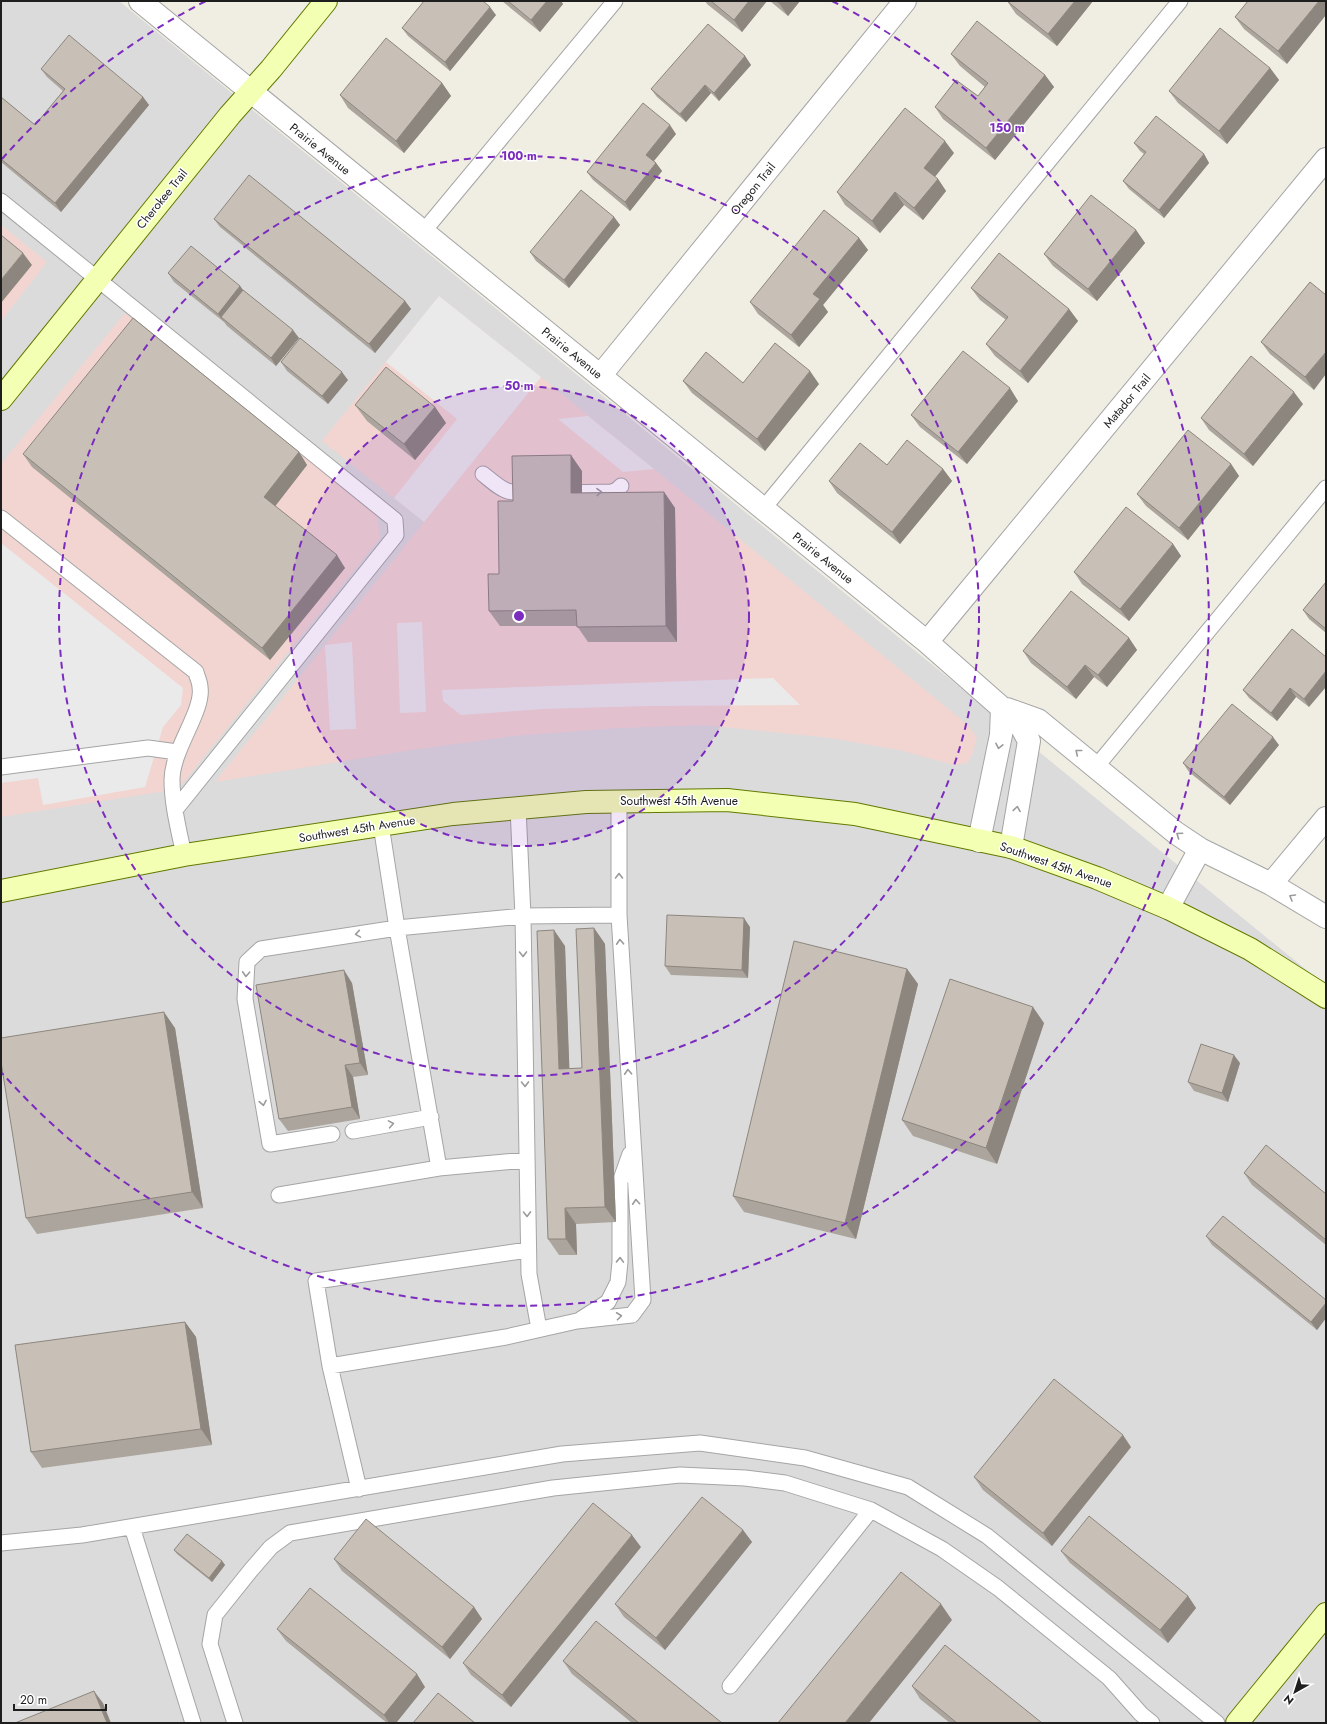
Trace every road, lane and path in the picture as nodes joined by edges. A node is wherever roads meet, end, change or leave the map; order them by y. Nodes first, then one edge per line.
1 (140, 1) edge
2 (326, 1) edge
3 (615, 1) edge
4 (905, 1) edge
5 (1180, 1) edge
6 (250, 91) junction
7 (1326, 159) edge
8 (1, 201) edge
9 (423, 232) junction
10 (98, 279) junction
11 (600, 376) junction
12 (1, 399) edge
13 (483, 474) dead end
14 (621, 486) dead end
15 (1326, 488) edge
16 (763, 509) junction
17 (4, 525) edge
18 (927, 642) junction
19 (1002, 708) junction
20 (177, 752) junction
21 (1, 767) edge
22 (1096, 767) junction
23 (619, 801) junction
24 (518, 808) junction
25 (175, 810) junction
26 (1326, 818) edge
27 (381, 825) junction
28 (978, 841) junction
29 (1011, 847) junction
30 (1200, 849) junction
31 (184, 855) junction
32 (1271, 884) junction
33 (1, 891) edge
34 (1168, 908) junction
35 (619, 915) junction
36 (523, 916) junction
37 (1326, 917) edge
38 (397, 928) junction
39 (1326, 996) edge
40 (431, 1117) junction
41 (353, 1131) dead end
42 (332, 1134) dead end
43 (632, 1149) junction
44 (526, 1160) junction
45 (439, 1168) junction
46 (279, 1196) dead end
47 (528, 1250) junction
48 (577, 1321) junction
49 (539, 1329) junction
50 (330, 1366) junction
51 (359, 1489) junction
52 (871, 1510) junction
53 (132, 1527) junction
54 (1, 1543) edge
55 (1326, 1614) edge
56 (730, 1686) dead end
57 (1147, 1721) edge
58 (193, 1723) edge
59 (235, 1723) edge
60 (1217, 1723) edge
61 (1237, 1723) edge

1 - 6 street, Prairie Avenue
2 - 6 main road, Cherokee Trail
3 - 9 lane
4 - 11 street, Oregon Trail
5 - 16 lane
6 - 9 street, Prairie Avenue
6 - 10 main road, Cherokee Trail
7 - 18 street, Matador Trail
8 - 10 lane
9 - 11 street, Prairie Avenue
10 - 12 main road, Cherokee Trail
10 - 25 lane
11 - 16 street, Prairie Avenue
13 -> 14 lane
15 - 22 lane
16 - 18 street, Prairie Avenue
17 - 20 lane
18 - 19 street, Prairie Avenue
22 -> 19 street
19 -> 28 street
29 -> 19 street, Prairie Avenue
20 - 21 lane
20 - 25 lane
30 -> 22 street
23 - 24 main road, Southwest 45th Avenue
23 - 28 main road, Southwest 45th Avenue
35 -> 23 lane
24 - 27 main road, Southwest 45th Avenue
24 - 36 lane
25 - 31 lane
26 - 32 street
27 - 31 main road, Southwest 45th Avenue
27 - 38 lane
28 - 29 main road, Southwest 45th Avenue
29 - 34 main road, Southwest 45th Avenue
30 - 32 street
30 - 34 street
31 - 33 main road, Southwest 45th Avenue
37 -> 32 street
34 - 39 main road, Southwest 45th Avenue
35 - 36 lane
43 -> 35 lane
36 - 38 lane
36 -> 44 lane
38 - 40 lane
38 -> 42 lane
41 -> 40 lane
40 - 45 lane
48 -> 43 lane
48 -> 43 lane
44 - 45 lane
44 -> 47 lane
45 - 46 lane
47 - 49 lane
47 - 50 lane
48 - 49 lane
49 - 50 lane
50 - 51 lane
51 - 53 lane
51 - 60 lane
52 - 56 lane
52 - 57 lane
52 - 59 lane
53 - 54 lane
53 - 58 lane
55 - 61 main road

